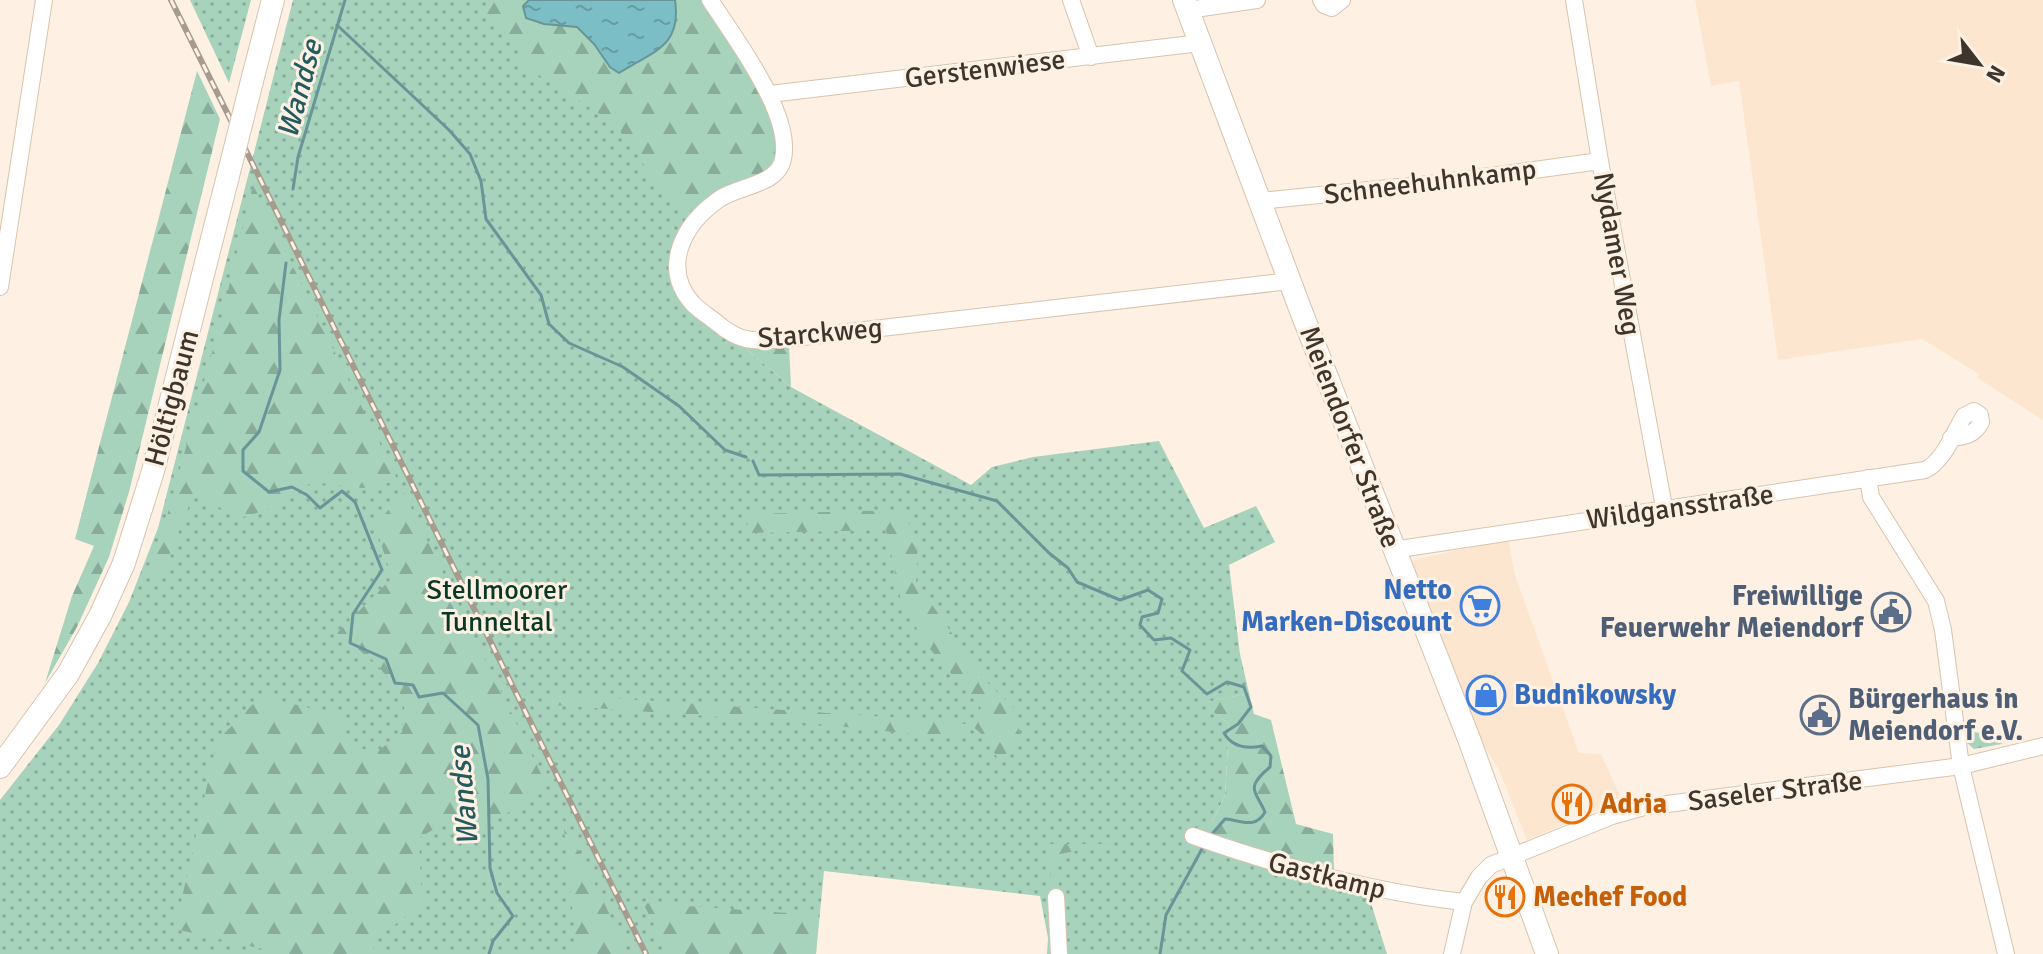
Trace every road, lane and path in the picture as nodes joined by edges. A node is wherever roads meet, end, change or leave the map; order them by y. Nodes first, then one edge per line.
1 (44, 0) edge
2 (273, 0) edge
3 (710, 0) edge
4 (1071, 0) edge
5 (1257, 0) edge
6 (1321, 0) edge
7 (1342, 0) edge
8 (1574, 0) edge
9 (1186, 5) edge
10 (1200, 43) junction
11 (1091, 57) junction
12 (770, 94) junction
13 (1600, 161) junction
14 (1260, 201) junction
15 (1, 278) edge
16 (1290, 281) junction
17 (1951, 438) dead end
18 (1868, 478) junction
19 (1664, 507) junction
20 (1393, 550) junction
21 (2043, 746) edge
22 (1961, 766) junction
23 (0, 767) edge
24 (1193, 836) dead end
25 (1512, 856) junction
26 (1056, 897) dead end
27 (1464, 902) junction
28 (1059, 954) edge
29 (1452, 954) edge
30 (1547, 954) edge
31 (2006, 954) edge

1 - 15 street
2 - 23 main road, Höltigbaum, bridge
3 - 12 street, Starckweg
4 - 11 street
5 - 9 street, Meiendorfer Straße
6 - 7 street
8 - 13 street, Nydamer Weg
9 - 10 main road, Meiendorfer Straße
10 - 11 street, Gerstenwiese
10 - 14 main road, Meiendorfer Straße
11 - 12 street, Gerstenwiese
12 - 16 street, Starckweg
13 - 14 street, Schneehuhnkamp
13 - 19 street, Nydamer Weg
14 - 16 main road, Meiendorfer Straße
16 - 20 main road, Meiendorfer Straße
17 - 18 street, Wildgansstraße
18 - 19 street, Wildgansstraße
18 - 22 street
19 - 20 street, Wildgansstraße
20 - 25 main road, Meiendorfer Straße
21 - 22 street, Saseler Straße
22 - 25 street, Saseler Straße
22 - 31 street
24 - 27 street, Gastkamp
25 - 27 street, Saseler Straße
25 - 30 main road, Meiendorfer Straße
26 - 28 street
27 - 29 street

